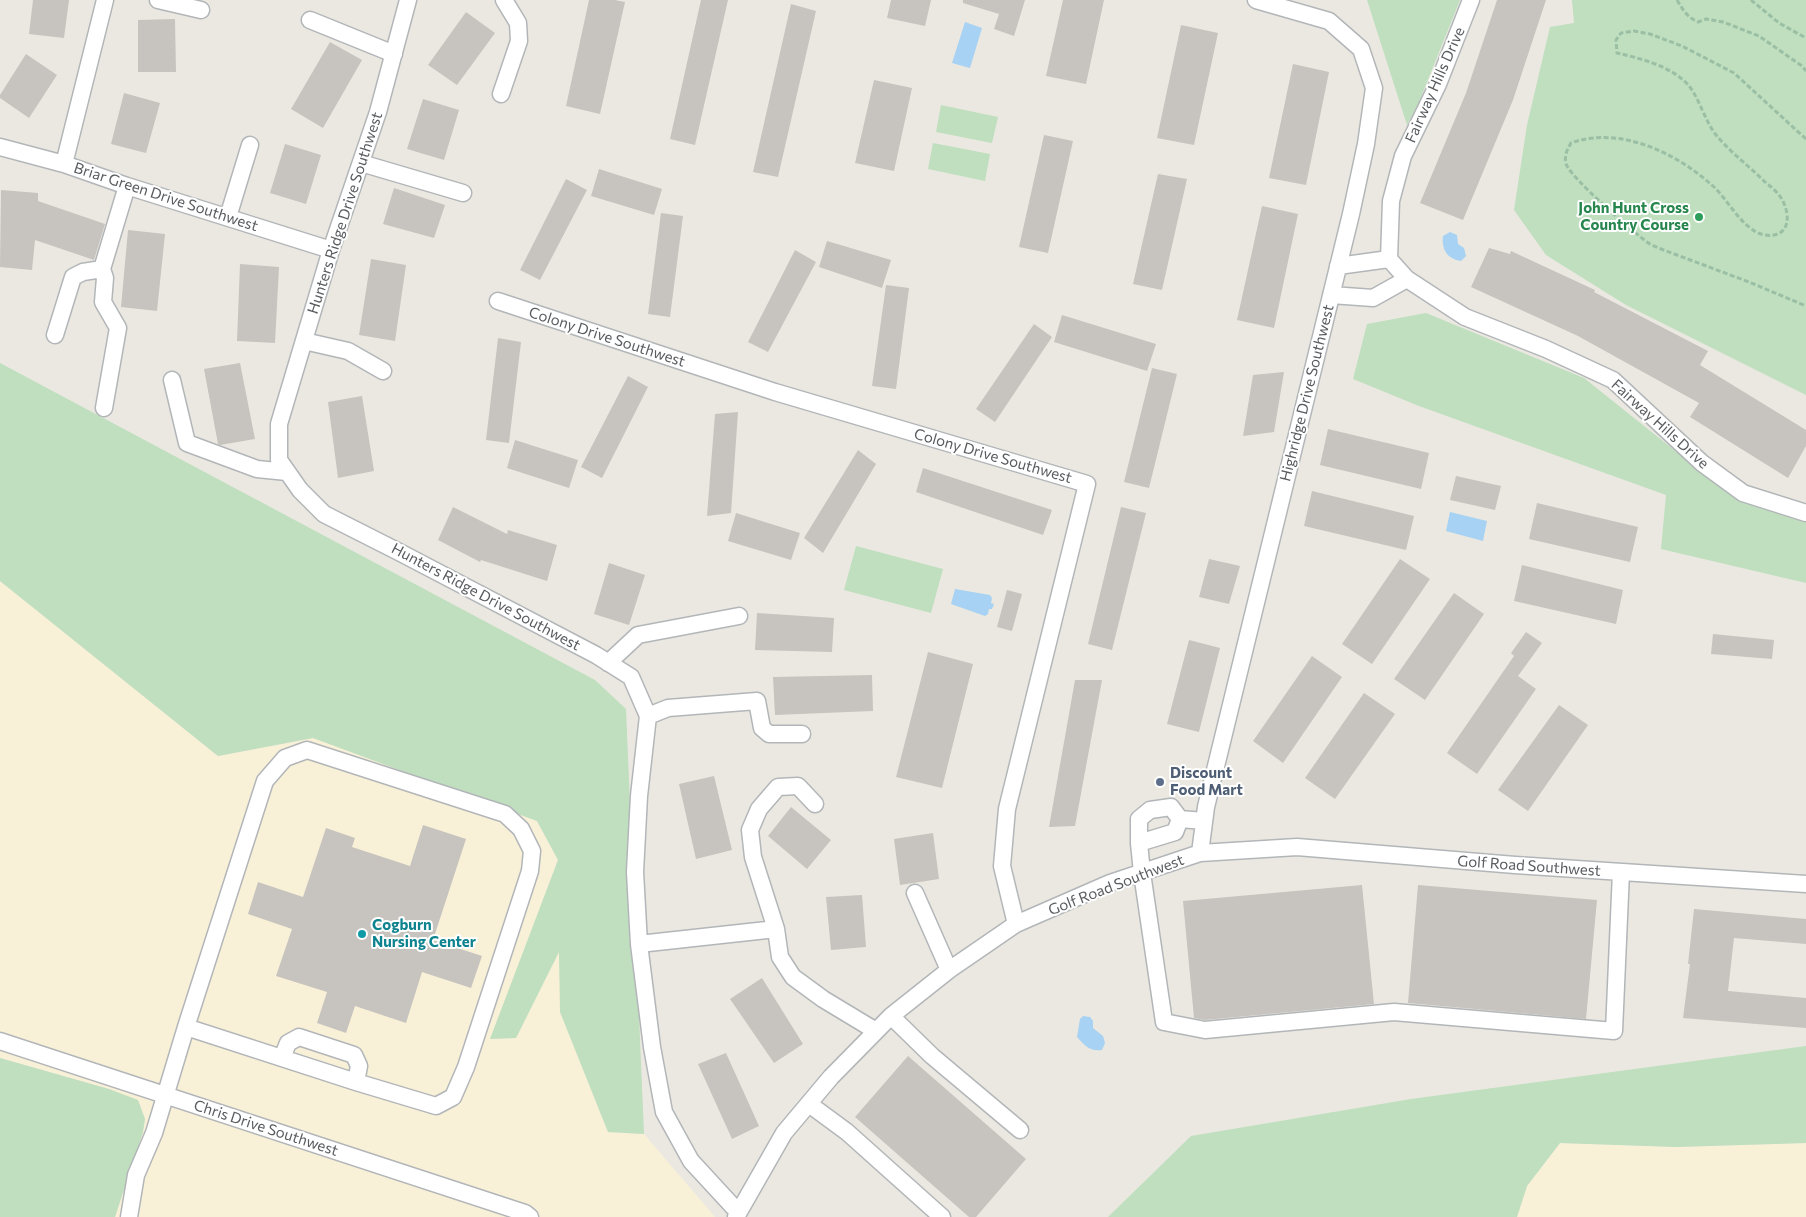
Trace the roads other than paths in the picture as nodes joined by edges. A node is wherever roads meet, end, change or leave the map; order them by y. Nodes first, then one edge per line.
1 (104, 0) edge
2 (158, 0) edge
3 (408, 0) edge
4 (504, 0) edge
5 (1256, 0) edge
6 (1471, 0) edge
7 (201, 10) dead end
8 (310, 20) dead end
9 (394, 54) junction
10 (501, 94) dead end
11 (250, 145) dead end
12 (0, 147) edge
13 (361, 163) junction
14 (64, 164) junction
15 (127, 186) junction
16 (463, 193) dead end
17 (228, 217) junction
18 (331, 250) junction
19 (1388, 259) junction
20 (1338, 266) junction
21 (102, 269) junction
22 (1407, 279) junction
23 (1331, 296) junction
24 (498, 301) dead end
25 (55, 334) dead end
26 (304, 341) junction
27 (383, 371) dead end
28 (172, 380) dead end
29 (104, 408) dead end
30 (287, 472) junction
31 (1806, 513) edge
32 (739, 616) dead end
33 (608, 663) junction
34 (648, 716) junction
35 (802, 734) dead end
36 (816, 804) dead end
37 (1180, 819) junction
38 (1204, 821) junction
39 (1140, 843) junction
40 (1200, 853) junction
41 (1142, 872) junction
42 (1621, 872) junction
43 (1806, 884) edge
44 (915, 893) dead end
45 (1016, 924) junction
46 (776, 929) junction
47 (639, 944) junction
48 (949, 970) junction
49 (891, 1016) junction
50 (186, 1027) junction
51 (876, 1031) junction
52 (0, 1041) edge
53 (282, 1058) junction
54 (356, 1082) junction
55 (166, 1094) junction
56 (809, 1104) junction
57 (1020, 1130) dead end
58 (737, 1215) edge
59 (942, 1216) edge
60 (129, 1217) edge
61 (530, 1217) edge

1 - 14 street
2 - 7 street
3 - 9 street, Hunters Ridge Drive Southwest
4 - 10 street
5 - 20 street, Highridge Drive Southwest
6 - 19 street, Fairway Hills Drive
8 - 9 street
9 - 13 street, Hunters Ridge Drive Southwest
11 - 17 street
12 - 14 street, Briar Green Drive Southwest
13 - 16 street
13 - 18 street, Hunters Ridge Drive Southwest
14 - 15 street, Briar Green Drive Southwest
15 - 17 street, Briar Green Drive Southwest
15 - 21 street
17 - 18 street, Briar Green Drive Southwest
18 - 26 street, Hunters Ridge Drive Southwest
19 - 20 street
19 - 22 street, Fairway Hills Drive
20 - 23 street, Highridge Drive Southwest
21 - 25 street
21 - 29 street
22 - 23 street
22 - 31 street, Fairway Hills Drive
23 - 38 street, Highridge Drive Southwest
24 - 45 street, Colony Drive Southwest
26 - 27 street
26 - 30 street, Hunters Ridge Drive Southwest
28 - 30 street
30 - 33 street, Hunters Ridge Drive Southwest
32 - 33 street
33 - 34 street, Hunters Ridge Drive Southwest
34 - 35 street
34 - 47 street, Hunters Ridge Drive Southwest
36 - 46 street
37 - 38 street
37 - 39 street
37 - 39 street
38 - 40 street, Highridge Drive Southwest
39 - 41 street
40 - 41 street, Golf Road Southwest
40 - 42 street, Golf Road Southwest
41 - 42 street
41 - 45 street, Golf Road Southwest
42 - 43 street, Golf Road Southwest
44 - 48 street
45 - 48 street, Golf Road Southwest
46 - 47 street
46 - 51 street
47 - 58 street, Hunters Ridge Drive Southwest
48 - 49 street, Golf Road Southwest
49 - 51 street, Golf Road Southwest
49 - 57 street
50 - 53 street
50 - 54 street
50 - 55 street
51 - 56 street, Golf Road Southwest
52 - 55 street, Chris Drive Southwest
53 - 54 street
53 - 54 street
55 - 60 street
55 - 61 street, Chris Drive Southwest
56 - 58 street, Golf Road Southwest
56 - 59 street

